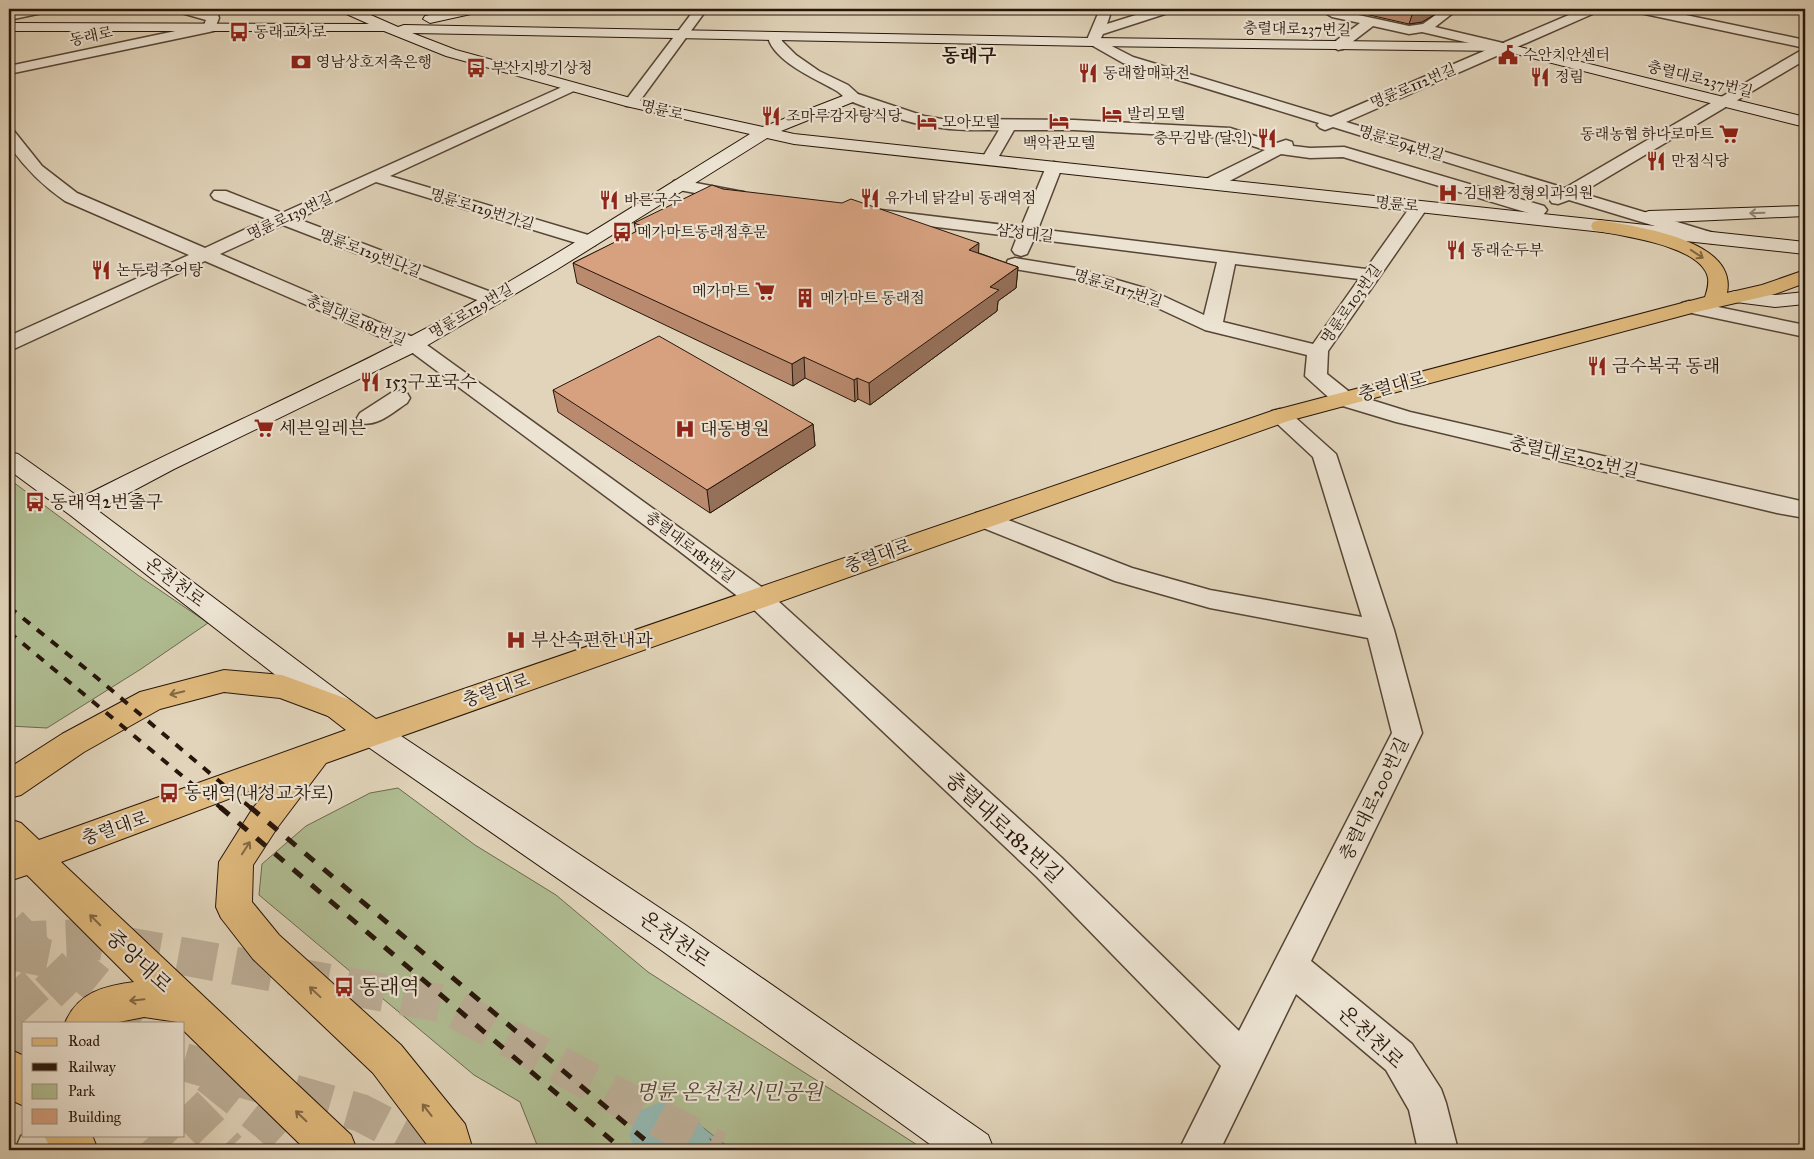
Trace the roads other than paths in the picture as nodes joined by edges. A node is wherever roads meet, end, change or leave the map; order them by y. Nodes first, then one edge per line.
1 (43, 9) edge
2 (182, 9) edge
3 (347, 9) edge
4 (475, 9) edge
5 (701, 9) edge
6 (1106, 9) edge
7 (1167, 9) edge
8 (1331, 9) edge
9 (1452, 9) edge
10 (1593, 9) edge
11 (1640, 9) edge
12 (9, 16) edge
13 (1370, 22) junction
14 (9, 26) edge
15 (209, 28) junction
16 (388, 28) junction
17 (1425, 29) junction
18 (682, 35) junction
19 (775, 37) junction
20 (1095, 37) junction
21 (1805, 44) edge
22 (1338, 46) junction
23 (1504, 47) junction
24 (1805, 54) edge
25 (9, 70) edge
26 (571, 87) junction
27 (853, 98) junction
28 (1724, 102) junction
29 (631, 103) junction
30 (910, 117) junction
31 (1331, 122) junction
32 (1805, 122) edge
33 (1009, 125) junction
34 (892, 129) dead end
35 (763, 133) junction
36 (9, 134) edge
37 (1278, 148) junction
38 (989, 160) junction
39 (1054, 167) junction
40 (376, 177) junction
41 (1210, 184) junction
42 (680, 185) junction
43 (1568, 193) junction
44 (220, 195) dead end
45 (752, 199) edge
46 (1419, 206) junction
47 (1805, 211) edge
48 (860, 213) edge
49 (1532, 214) junction
50 (1647, 218) junction
51 (282, 220) junction
52 (1608, 227) junction
53 (1028, 233) junction
54 (1711, 238) junction
55 (589, 241) junction
56 (1805, 248) edge
57 (205, 255) junction
58 (1227, 258) junction
59 (1371, 275) junction
60 (1805, 276) edge
61 (1735, 297) junction
62 (1805, 298) edge
63 (492, 299) junction
64 (1714, 302) junction
65 (1689, 307) junction
66 (1212, 326) junction
67 (1805, 331) edge
68 (9, 344) edge
69 (413, 344) junction
70 (1318, 351) junction
71 (398, 398) dead end
72 (1344, 399) junction
73 (1280, 416) junction
74 (368, 418) dead end
75 (9, 459) edge
76 (1805, 495) edge
77 (1777, 505) junction
78 (79, 509) junction
79 (1805, 510) edge
80 (985, 519) junction
81 (758, 598) junction
82 (1380, 630) junction
83 (339, 708) junction
84 (362, 737) junction
85 (317, 753) junction
86 (9, 785) edge
87 (17, 852) edge
88 (1291, 967) junction
89 (186, 1004) junction
90 (85, 1022) edge
91 (1243, 1062) junction
92 (9, 1069) edge
93 (22, 1084) edge
94 (53, 1136) edge
95 (66, 1136) edge
96 (35, 1150) edge
97 (77, 1150) edge
98 (336, 1150) edge
99 (452, 1150) edge
100 (973, 1150) edge
101 (1199, 1150) edge
102 (1438, 1150) edge

1 - 12 street
2 - 15 street
3 - 16 street, 명륜로
4 - 16 street, 동래로
5 - 18 street
6 - 20 street
7 - 20 street
8 - 13 street
9 - 17 street
10 - 23 street, 명륜로112번길
11 - 21 street
13 - 17 street
13 - 22 street
14 - 15 street, 동래로
15 - 16 street, 동래로
15 - 25 street, 동래로
16 - 18 street, 충렬대로237번길
16 - 26 street, 명륜로
17 - 23 street
18 - 19 street, 충렬대로237번길
18 - 29 street
19 - 20 street, 충렬대로237번길
19 - 27 street
20 - 22 street, 충렬대로237번길
20 - 31 street, 명륜로94번길
22 - 23 street, 충렬대로237번길
23 - 28 street, 충렬대로237번길
23 - 31 street, 명륜로112번길
24 - 28 street
26 - 29 street, 명륜로
26 - 40 street, 명륜로139번길
27 - 30 street
27 - 35 street, 명륜로129번길
28 - 32 street, 충렬대로237번길
28 - 43 street
29 - 35 street, 명륜로
30 - 33 street
30 - 34 street
31 - 37 street, 명륜로112번길
31 - 43 street, 명륜로94번길
33 - 37 street
33 - 38 street
35 - 38 street, 명륜로
35 - 42 street, 명륜로129번길
36 - 57 street, 충렬대로181번길
37 - 41 street, 명륜로112번길
37 - 49 street
38 - 39 street, 명륜로
39 - 41 street, 명륜로
39 - 53 street, 명륜로117번길
40 - 51 street, 명륜로139번길
40 - 55 street, 명륜로129번가길
41 - 46 street, 명륜로
42 - 45 street
42 - 55 street, 명륜로129번길
43 - 49 street
43 - 50 street, 명륜로94번길
44 - 51 street, 명륜로129번나길
46 - 49 street, 명륜로
46 - 59 street, 명륜로103번길
47 -> 50 street
48 - 53 street, 삼성대길
49 - 52 street, 명륜로
50 - 52 street
50 - 54 street, 명륜로94번길
51 - 57 street, 명륜로139번길
51 - 63 street, 명륜로129번나길
52 - 54 street, 명륜로
52 -> 64 main road
53 - 58 street, 삼성대길
53 - 66 street, 명륜로117번길
54 - 56 street, 명륜로
55 - 63 street, 명륜로129번길
57 - 68 street, 명륜로139번길
57 - 69 street, 충렬대로181번길
58 - 59 street, 삼성대길
58 - 66 street
59 - 70 street, 명륜로103번길
60 - 61 main road, 충렬대로
61 - 62 street
61 - 64 main road, 충렬대로
63 - 69 street, 명륜로129번길
64 - 65 main road, 충렬대로
65 - 67 street
65 - 72 main road, 충렬대로
66 - 70 street, 명륜로117번길
69 - 78 street, 명륜로129번길
69 - 81 street, 충렬대로181번길
70 - 72 street, 명륜로103번길
71 - 74 street
72 - 73 main road, 충렬대로
72 - 77 street, 충렬대로202번길
73 - 80 main road, 충렬대로
73 - 82 street, 충렬대로200번길
75 - 78 street, 온천천로
76 - 77 street
77 - 79 street, 충렬대로202번길
78 - 83 street, 온천천로
80 - 81 main road, 충렬대로
80 - 82 street
81 - 84 main road, 충렬대로
81 - 91 street, 충렬대로182번길
82 - 88 street, 충렬대로200번길
83 - 84 main road
83 -> 86 main road
84 - 85 main road, 충렬대로
84 - 100 street, 온천천로
85 - 87 main road, 충렬대로
99 -> 85 main road
89 -> 87 main road, 중앙대로
88 - 91 street, 충렬대로200번길
88 - 102 street, 온천천로
89 -> 90 main road
98 -> 89 main road, 중앙대로
91 - 101 street, 충렬대로200번길
92 - 93 main road
94 - 96 street
95 - 97 main road

